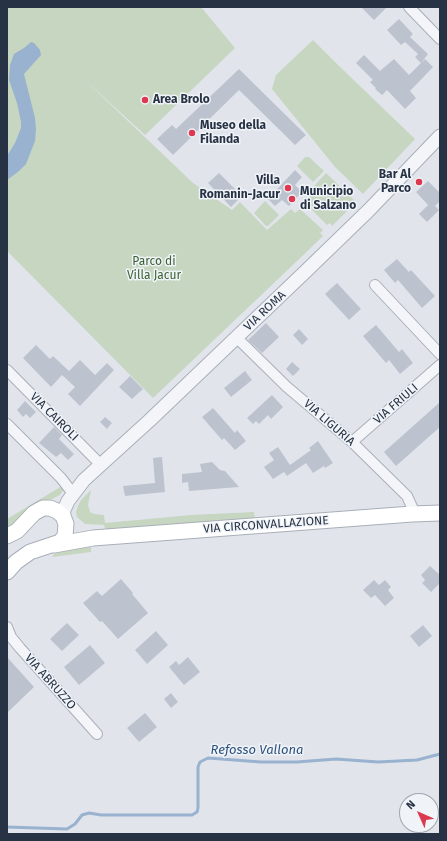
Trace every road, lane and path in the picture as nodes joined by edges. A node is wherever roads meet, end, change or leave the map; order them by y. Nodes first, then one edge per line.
1 (409, 7) edge
2 (440, 39) edge
3 (440, 136) edge
4 (375, 285) dead end
5 (236, 337) junction
6 (440, 354) edge
7 (440, 364) edge
8 (7, 370) edge
9 (7, 424) edge
10 (352, 442) junction
11 (101, 465) junction
12 (84, 480) junction
13 (72, 491) junction
14 (43, 508) junction
15 (440, 513) edge
16 (412, 514) junction
17 (63, 518) junction
18 (7, 536) edge
19 (93, 538) junction
20 (54, 545) junction
21 (7, 572) edge
22 (7, 627) edge
23 (97, 734) dead end

1 - 2 street
3 - 5 street, VIA ROMA
4 - 6 street
5 - 10 street, VIA LIGURIA
5 - 11 street, VIA ROMA
7 - 10 street, VIA FRIULI
8 - 11 street, VIA CAIROLI
9 - 13 street
10 - 16 street, VIA LIGURIA
11 - 12 street, VIA ROMA
12 - 13 street, VIA ROMA
12 - 17 street, VIA ROMA
13 - 14 street, VIA ROMA
14 - 17 main road
14 - 18 main road, VIA ROMA
15 - 16 main road, VIA CIRCONVALLAZIONE
16 - 19 main road, VIA CIRCONVALLAZIONE
17 - 19 main road
17 - 20 main road, VIA ROMA
19 - 20 main road, VIA CIRCONVALLAZIONE
20 - 21 main road
22 - 23 street, VIA ABRUZZO

